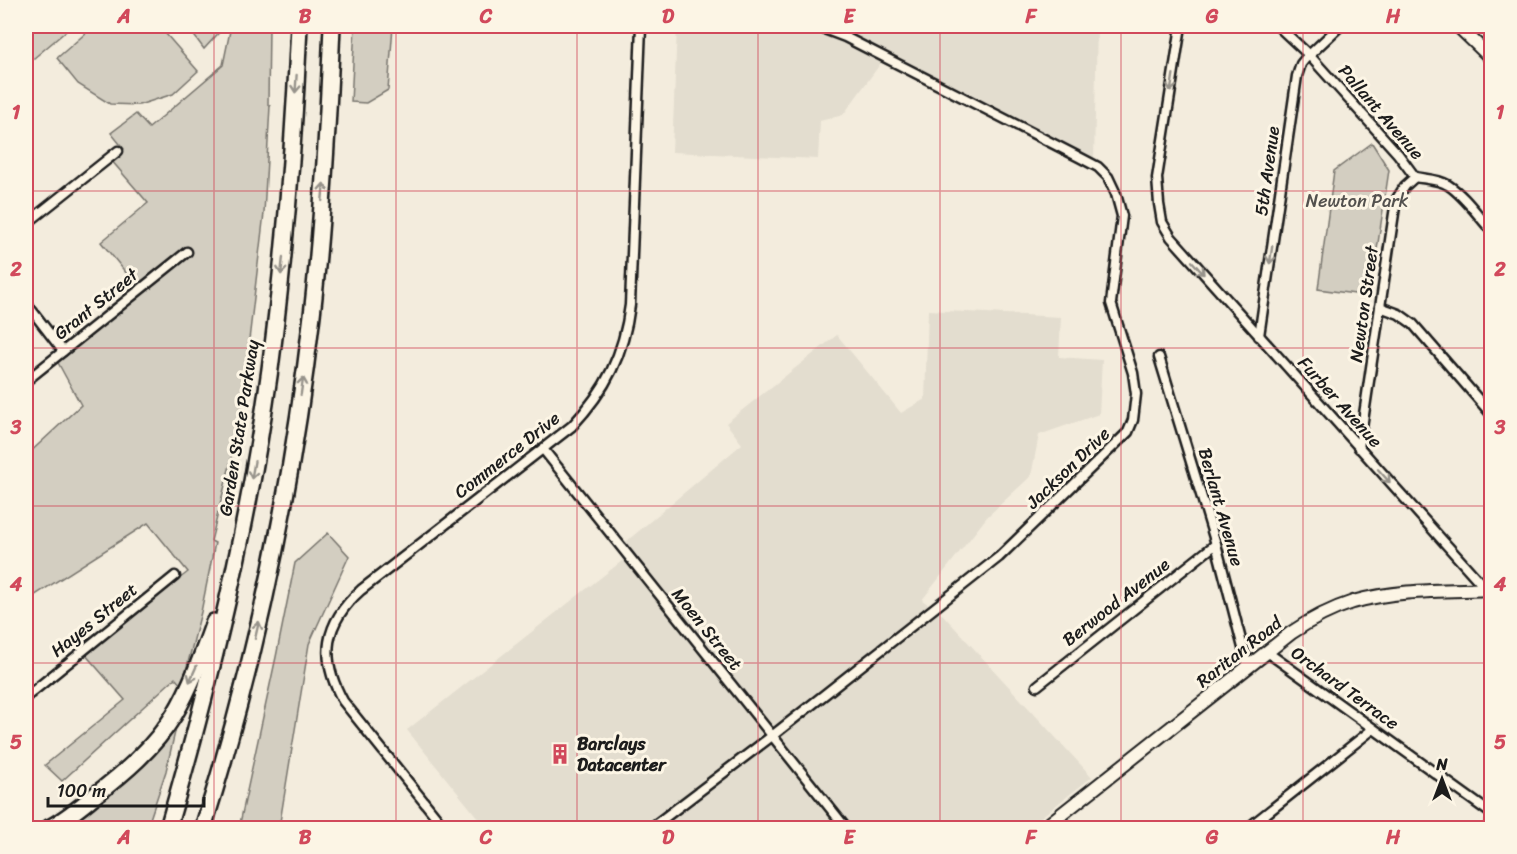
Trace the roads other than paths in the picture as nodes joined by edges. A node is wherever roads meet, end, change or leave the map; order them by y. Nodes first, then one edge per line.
1 (299, 26) edge
2 (332, 26) edge
3 (641, 26) edge
4 (816, 26) edge
5 (1181, 26) edge
6 (1278, 26) edge
7 (1340, 26) edge
8 (1458, 26) edge
9 (1309, 55) junction
10 (1491, 59) edge
11 (118, 151) dead end
12 (1414, 177) junction
13 (26, 224) edge
14 (1491, 231) edge
15 (187, 252) dead end
16 (26, 303) edge
17 (1380, 307) junction
18 (1259, 336) junction
19 (63, 351) junction
20 (1159, 357) dead end
21 (26, 381) edge
22 (1491, 415) edge
23 (1359, 448) junction
24 (543, 449) junction
25 (244, 519) junction
26 (1216, 544) junction
27 (175, 576) dead end
28 (1489, 589) edge
29 (1491, 603) edge
30 (1267, 652) junction
31 (1248, 667) junction
32 (248, 670) junction
33 (1037, 686) dead end
34 (26, 696) edge
35 (1373, 729) junction
36 (772, 736) junction
37 (1491, 814) edge
38 (1259, 820) junction
39 (1491, 822) edge
40 (1053, 826) edge
41 (49, 828) edge
42 (168, 828) edge
43 (203, 828) edge
44 (213, 828) edge
45 (446, 828) edge
46 (651, 828) edge
47 (846, 828) edge
48 (1248, 828) edge
49 (1271, 828) edge
50 (1487, 828) edge

1 -> 25 highway, Garden State Parkway
32 -> 2 highway
3 - 24 street, Commerce Drive
4 - 36 street, Jackson Drive
5 -> 18 street, Furber Avenue
6 - 9 street, Pallant Avenue
7 - 9 street, 5th Avenue
8 - 10 main road
9 - 12 street, Pallant Avenue
9 -> 18 street, 5th Avenue
11 - 13 street
12 - 14 street, Pallant Avenue
12 - 17 street, Newton Street
15 - 19 street, Grant Street
16 - 19 street
17 - 22 street
17 - 23 street, Newton Street
18 - 23 street, Furber Avenue
19 - 21 street, Grant Street
20 - 26 street, Berlant Avenue
23 -> 28 street, Furber Avenue
24 - 36 street, Moen Street
24 - 45 street, Commerce Drive
25 -> 41 highway
25 - 42 highway, Garden State Parkway
26 - 31 street, Berlant Avenue
26 - 33 street, Berwood Avenue
27 - 34 street, Hayes Street
28 - 29 street, Furber Avenue
28 - 30 main road, Raritan Road
30 - 31 main road, Raritan Road
30 - 35 street, Orchard Terrace
31 - 40 main road, Raritan Road
32 - 43 highway
32 - 44 highway
35 - 37 street, Orchard Terrace
35 - 38 street
36 - 46 street, Jackson Drive
36 - 47 street, Moen Street
38 - 48 street
38 - 49 street
39 - 50 street

